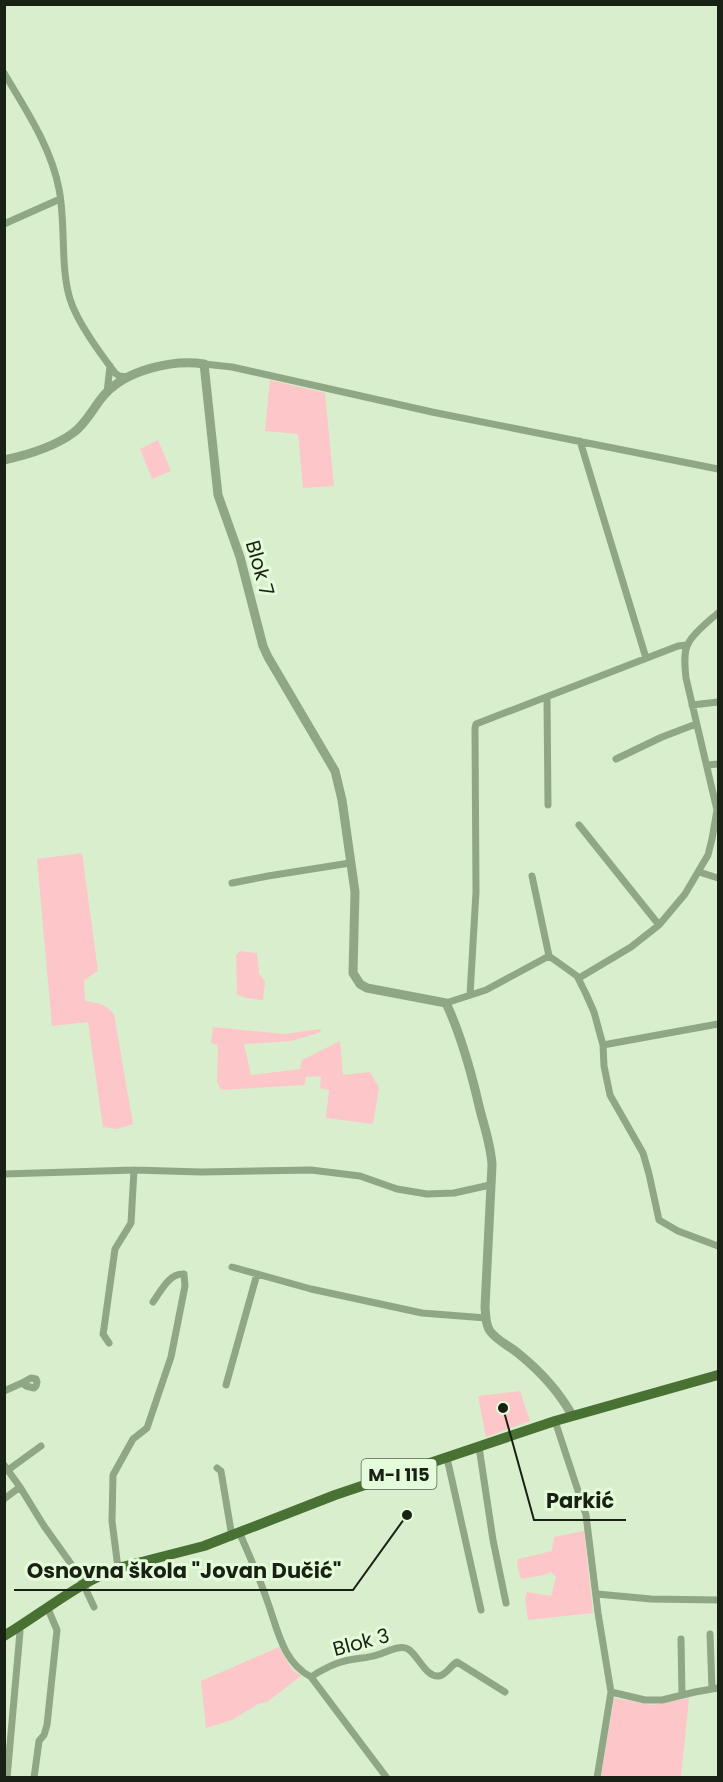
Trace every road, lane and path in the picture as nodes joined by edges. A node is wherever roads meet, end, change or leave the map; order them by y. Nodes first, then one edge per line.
1 (4, 73) edge
2 (60, 199) junction
3 (4, 225) edge
4 (204, 364) junction
5 (110, 366) junction
6 (128, 377) junction
7 (106, 393) junction
8 (580, 441) junction
9 (4, 460) edge
10 (718, 469) edge
11 (718, 613) edge
12 (687, 645) junction
13 (646, 658) junction
14 (547, 698) junction
15 (718, 702) edge
16 (692, 705) junction
17 (696, 724) junction
18 (616, 759) dead end
19 (718, 764) edge
20 (707, 765) junction
21 (548, 805) dead end
22 (579, 825) dead end
23 (350, 863) junction
24 (699, 873) junction
25 (532, 876) dead end
26 (718, 878) edge
27 (232, 883) dead end
28 (659, 925) junction
29 (549, 956) junction
30 (579, 978) junction
31 (470, 994) junction
32 (446, 1004) junction
33 (718, 1024) edge
34 (603, 1045) junction
35 (134, 1170) junction
36 (4, 1173) edge
37 (490, 1185) junction
38 (718, 1246) edge
39 (232, 1267) dead end
40 (257, 1274) junction
41 (153, 1302) dead end
42 (486, 1318) junction
43 (109, 1343) dead end
44 (718, 1375) edge
45 (22, 1383) dead end
46 (226, 1385) dead end
47 (4, 1391) edge
48 (572, 1415) junction
49 (555, 1420) junction
50 (41, 1446) dead end
51 (479, 1447) junction
52 (447, 1458) junction
53 (6, 1468) edge
54 (217, 1468) dead end
55 (20, 1487) junction
56 (4, 1499) edge
57 (236, 1535) junction
58 (118, 1568) junction
59 (84, 1585) junction
60 (597, 1594) junction
61 (718, 1600) edge
62 (506, 1603) dead end
63 (94, 1607) dead end
64 (48, 1609) junction
65 (481, 1610) dead end
66 (19, 1627) junction
67 (710, 1634) dead end
68 (4, 1636) edge
69 (681, 1639) dead end
70 (311, 1677) junction
71 (715, 1689) edge
72 (505, 1692) dead end
73 (611, 1692) junction
74 (682, 1695) junction
75 (7, 1778) edge
76 (34, 1778) edge
77 (387, 1778) edge
78 (597, 1778) edge

1 - 2 street
2 - 3 street
2 - 5 street
4 - 6 street
4 - 8 street
4 - 23 street, Blok 7
5 - 6 street
5 - 7 street
6 - 7 street
7 - 9 street
8 - 10 street
8 - 13 street
11 - 12 street
12 - 13 street
12 - 16 street
13 - 14 street
14 - 21 street
14 - 31 street
15 - 16 street
16 - 17 street
17 - 18 street
17 - 20 street
19 - 20 street
20 - 24 street
22 - 28 street
23 - 27 street
23 - 32 street, Blok 7
24 - 26 street
24 - 28 street
25 - 29 street
28 - 30 street
29 - 30 street
29 - 31 street
30 - 34 street
31 - 32 street
32 - 37 street
33 - 34 street
34 - 38 street
35 - 36 street
35 - 37 street
35 - 43 street
37 - 42 street
39 - 40 street
40 - 42 street
40 - 46 street
41 - 58 street
42 - 48 street
44 - 48 main road, M-I 115
45 - 47 street
48 - 49 main road, M-I 115
49 - 51 main road, M-I 115
49 - 60 street
50 - 53 street
51 - 52 main road, M-I 115
51 - 62 street
52 - 57 main road, M-I 115
52 - 65 street
53 - 55 street
54 - 57 street
55 - 56 street
55 - 59 street
57 - 58 main road, M-I 115
57 - 70 street
58 - 59 main road, M-I 115
59 - 63 street
59 - 64 main road, M-I 115
60 - 61 street
60 - 73 street
64 - 66 main road, M-I 115
64 - 76 street
66 - 68 main road, M-I 115
66 - 75 street
67 - 71 street
69 - 74 street
70 - 72 street, Blok 3
70 - 77 street
71 - 74 street
73 - 74 street
73 - 78 street

